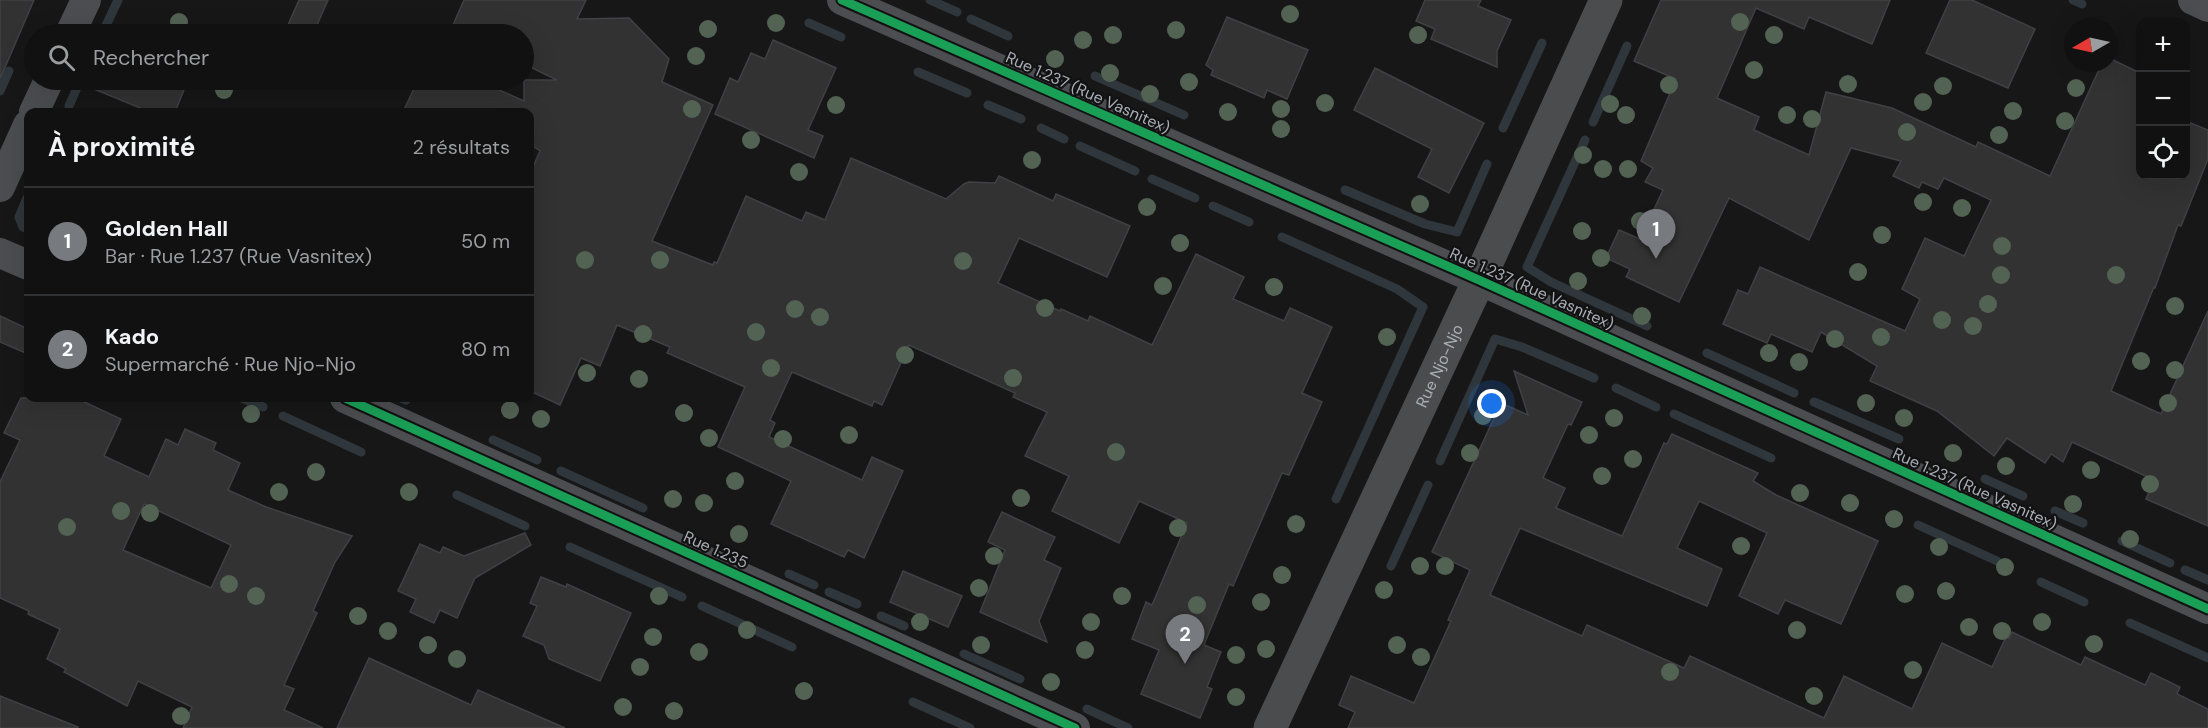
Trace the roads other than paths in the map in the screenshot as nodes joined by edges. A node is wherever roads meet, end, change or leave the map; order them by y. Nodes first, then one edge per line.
1 (86, 0) edge
2 (842, 0) edge
3 (1606, 0) edge
4 (2193, 0) edge
5 (2208, 7) edge
6 (75, 24) edge
7 (44, 90) edge
8 (36, 108) edge
9 (24, 134) edge
10 (0, 187) edge
11 (0, 253) edge
12 (24, 263) edge
13 (1479, 280) junction
14 (354, 402) edge
15 (2208, 609) edge
16 (1075, 728) edge
17 (1270, 728) edge

1 - 6 street
2 - 13 street, Rue 1.237 (Rue Vasnitex)
3 - 13 main road, Rue Njo-Njo
4 - 5 street
7 - 8 street
9 - 10 street
11 - 12 street
13 - 15 street, Rue 1.237 (Rue Vasnitex)
13 - 17 main road, Rue Njo-Njo
14 - 16 street, Rue 1.235

